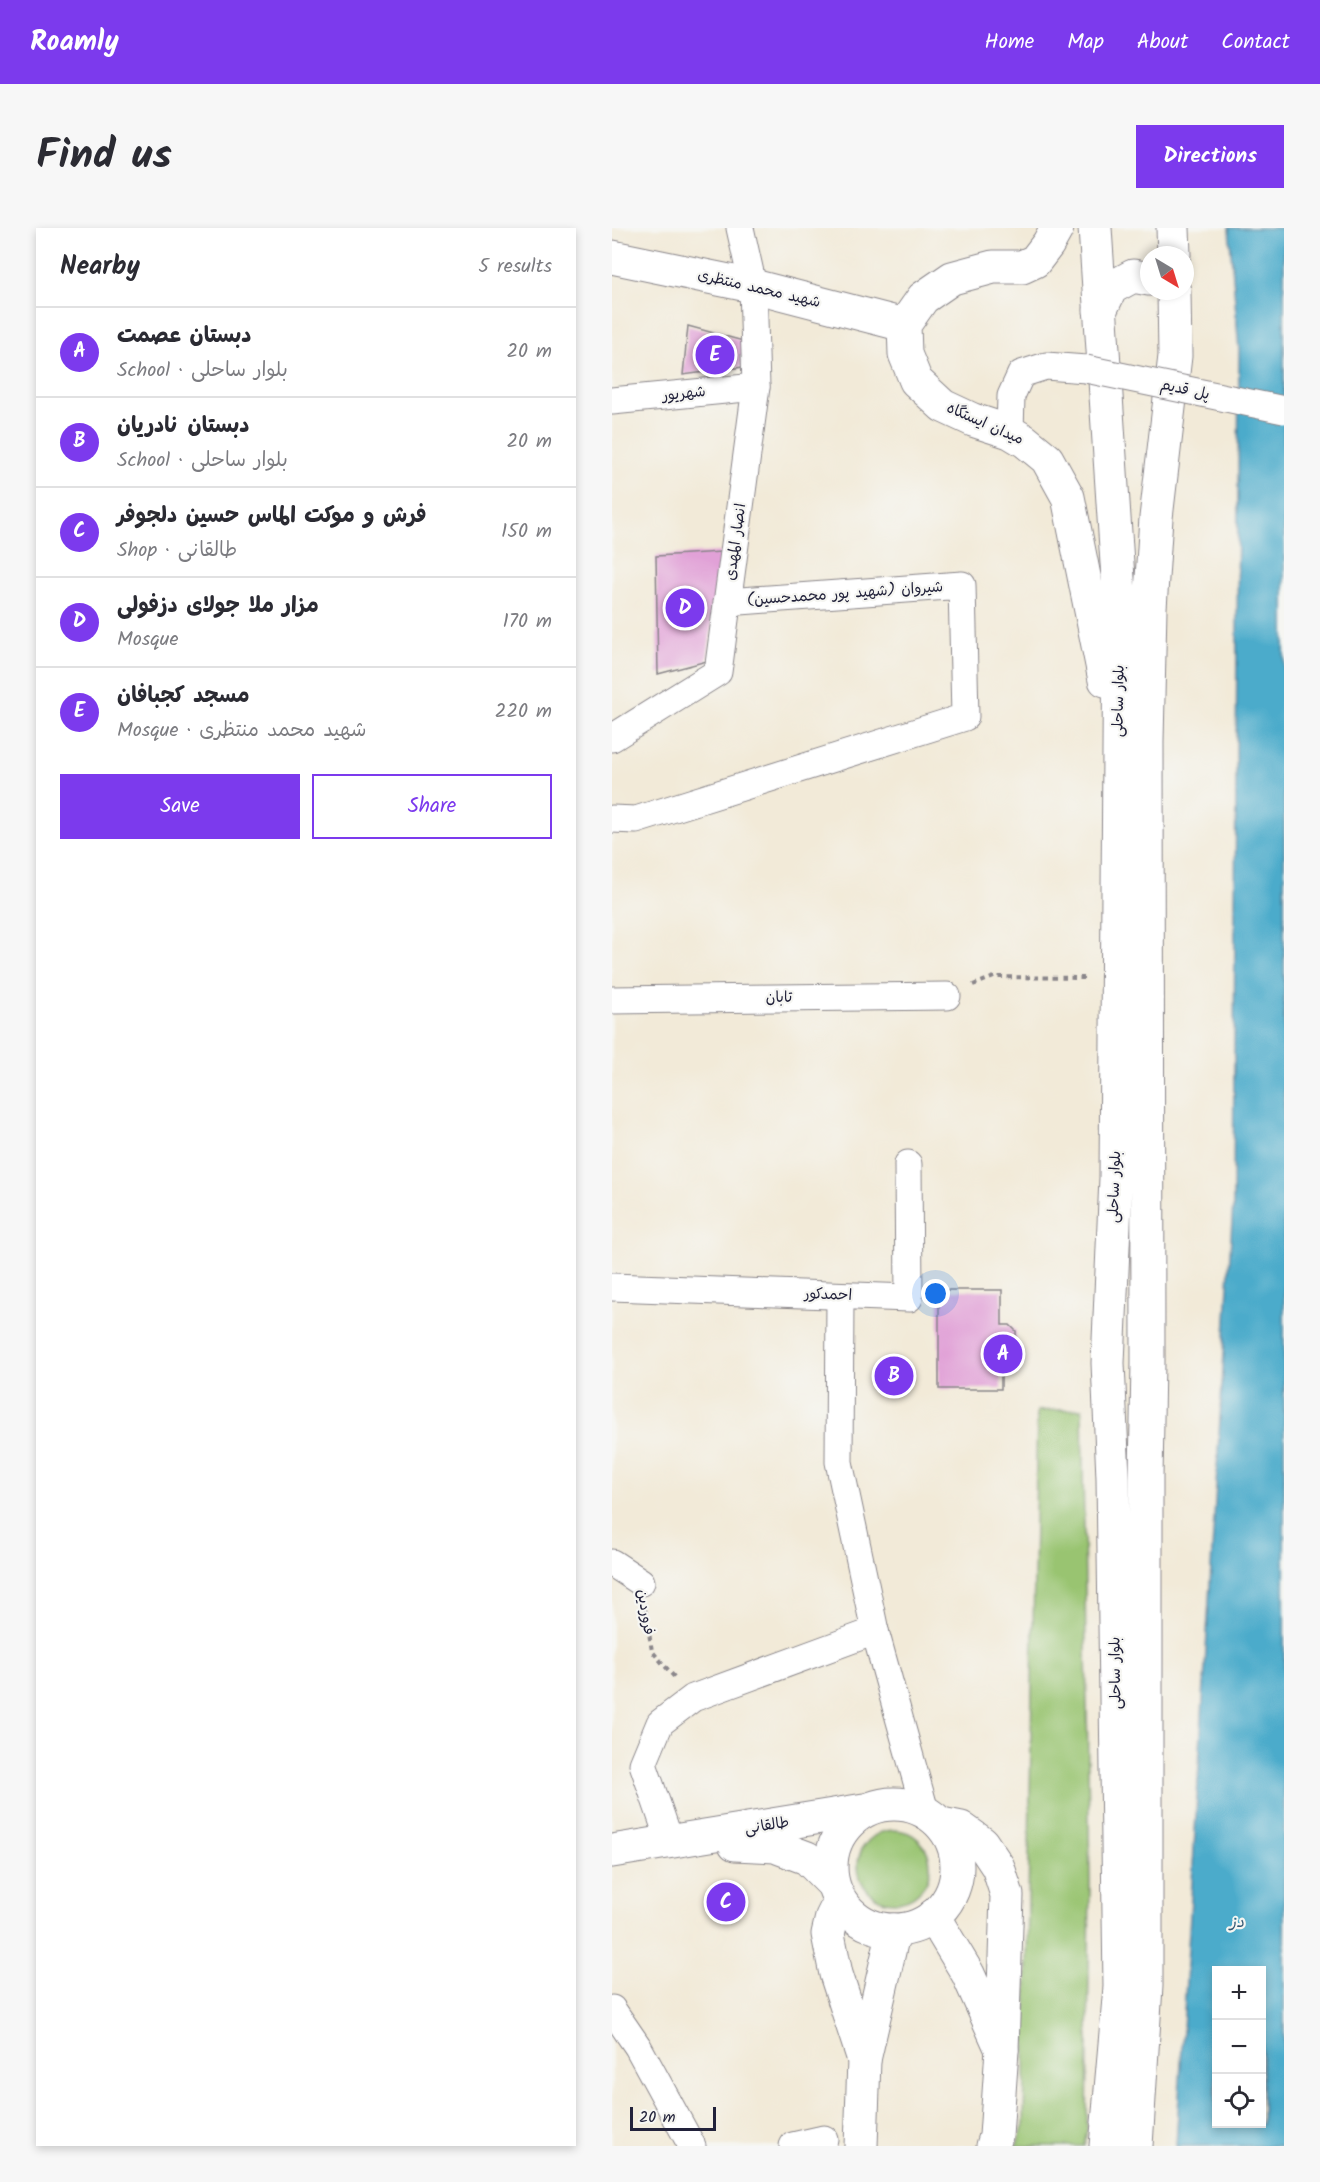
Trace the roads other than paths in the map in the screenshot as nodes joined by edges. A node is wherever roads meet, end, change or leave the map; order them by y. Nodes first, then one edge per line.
1 (740, 228) edge
2 (1057, 228) edge
3 (1095, 228) edge
4 (1173, 228) edge
5 (1174, 246) edge
6 (612, 256) edge
7 (1140, 277) edge
8 (753, 286) junction
9 (1172, 300) edge
10 (1100, 311) junction
11 (904, 325) junction
12 (756, 387) junction
13 (612, 401) edge
14 (1284, 410) edge
15 (1010, 432) junction
16 (728, 602) junction
17 (612, 738) edge
18 (1119, 747) junction
19 (612, 819) edge
20 (947, 996) road end
21 (612, 1000) edge
22 (908, 1164) dead end
23 (612, 1287) edge
24 (840, 1296) junction
25 (1148, 1362) junction
26 (1108, 1363) junction
27 (612, 1563) edge
28 (640, 1582) road end
29 (875, 1631) junction
30 (864, 1810) junction
31 (933, 1817) junction
32 (670, 1842) junction
33 (612, 1851) edge
34 (836, 1892) junction
35 (933, 1916) junction
36 (894, 1930) junction
37 (612, 2009) edge
38 (1002, 2050) junction
39 (864, 2060) junction
40 (824, 2139) dead end
41 (692, 2146) edge
42 (794, 2146) edge
43 (861, 2146) edge
44 (993, 2146) edge
45 (1106, 2146) edge
46 (1136, 2146) edge

1 - 8 street, انصار المهدی
2 - 11 main road
3 - 10 main road, بلوار ساحلی
4 - 5 main road
6 - 8 main road, شهید محمد منتظری
7 - 10 main road
8 - 11 main road, شهید محمد منتظری
8 - 12 street, انصار المهدی
9 - 25 main road, بلوار ساحلی
10 - 18 main road, بلوار ساحلی
11 - 15 main road, میدان ایستگاه
12 - 13 street, شهریور
12 - 16 street, انصار المهدی
14 - 15 street, پل قدیم, bridge
15 - 18 main road, میدان ایستگاه
16 - 17 street, انصار المهدی
16 - 19 street, شیروان (شهید پور محمدحسین)
18 - 26 main road, بلوار ساحلی
20 - 21 street, تابان
22 - 24 street, احمدکور
23 - 24 street, احمدکور
24 - 29 street
25 - 26 main road
25 - 46 main road, بلوار ساحلی
26 - 45 main road, بلوار ساحلی
27 - 28 street, فروردین
29 - 31 street
29 - 32 street
30 - 31 main road
30 - 32 main road, طالقانی
30 - 34 main road
31 - 35 main road
31 - 38 main road
32 - 33 main road, طالقانی
32 - 34 main road, طالقانی
34 - 36 main road
34 - 39 main road
35 - 36 main road
35 - 38 main road
36 - 39 main road
37 - 41 street
38 - 44 main road
39 - 43 main road
40 - 42 street

